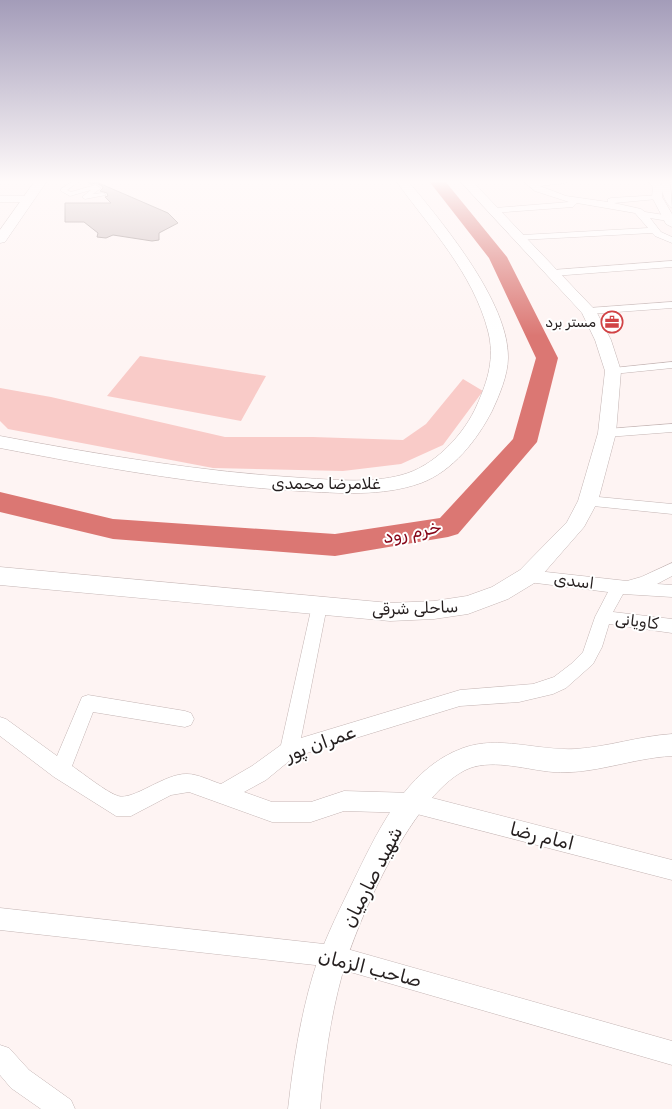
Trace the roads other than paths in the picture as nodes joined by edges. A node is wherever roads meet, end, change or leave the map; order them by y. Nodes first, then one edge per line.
1 (441, 233) edge
2 (517, 233) edge
3 (609, 233) edge
4 (659, 233) edge
5 (522, 238) junction
6 (672, 240) edge
7 (672, 264) edge
8 (553, 273) junction
9 (672, 306) edge
10 (589, 311) junction
11 (672, 366) edge
12 (613, 370) junction
13 (672, 428) edge
14 (607, 433) junction
15 (0, 442) edge
16 (588, 501) junction
17 (672, 509) edge
18 (672, 569) edge
19 (0, 576) edge
20 (528, 576) junction
21 (33, 578) junction
22 (0, 582) edge
23 (620, 588) junction
24 (672, 591) edge
25 (319, 606) junction
26 (603, 617) junction
27 (672, 626) edge
28 (185, 719) dead end
29 (0, 725) edge
30 (672, 745) edge
31 (289, 750) junction
32 (60, 770) junction
33 (222, 794) junction
34 (413, 803) junction
35 (672, 870) edge
36 (0, 918) edge
37 (334, 956) junction
38 (672, 1053) edge
39 (0, 1057) edge
40 (62, 1109) edge
41 (304, 1109) edge

1 - 15 main road, غلامرضا محمدی
2 - 5 main road, ساحلی شرقی
3 - 5 street
4 - 6 street
5 - 8 main road, ساحلی شرقی
7 - 8 street
8 - 10 main road, ساحلی شرقی
9 - 10 street
10 - 12 main road, ساحلی شرقی
11 - 12 street
12 - 14 main road, ساحلی شرقی
13 - 14 street
14 - 16 main road, ساحلی شرقی
16 - 17 street
16 - 20 main road, ساحلی شرقی
18 - 23 street
19 - 21 main road
20 - 23 street, اسدی
20 - 25 main road, ساحلی شرقی
21 - 22 main road
21 - 25 main road, ساحلی شرقی
23 - 24 street, اسدی
23 - 26 street, عمران پور
25 - 31 street
26 - 27 street, کاویانی
26 - 31 street, عمران پور
28 - 32 street
29 - 32 street
30 - 34 street, شهید صارمیان
31 - 33 street, عمران پور
32 - 33 street
33 - 34 street, امام رضا
34 - 35 street, امام رضا
34 - 37 street, شهید صارمیان
36 - 37 street, صاحب الزمان
37 - 38 street, صاحب الزمان
37 - 41 street, شهید صارمیان
39 - 40 street

